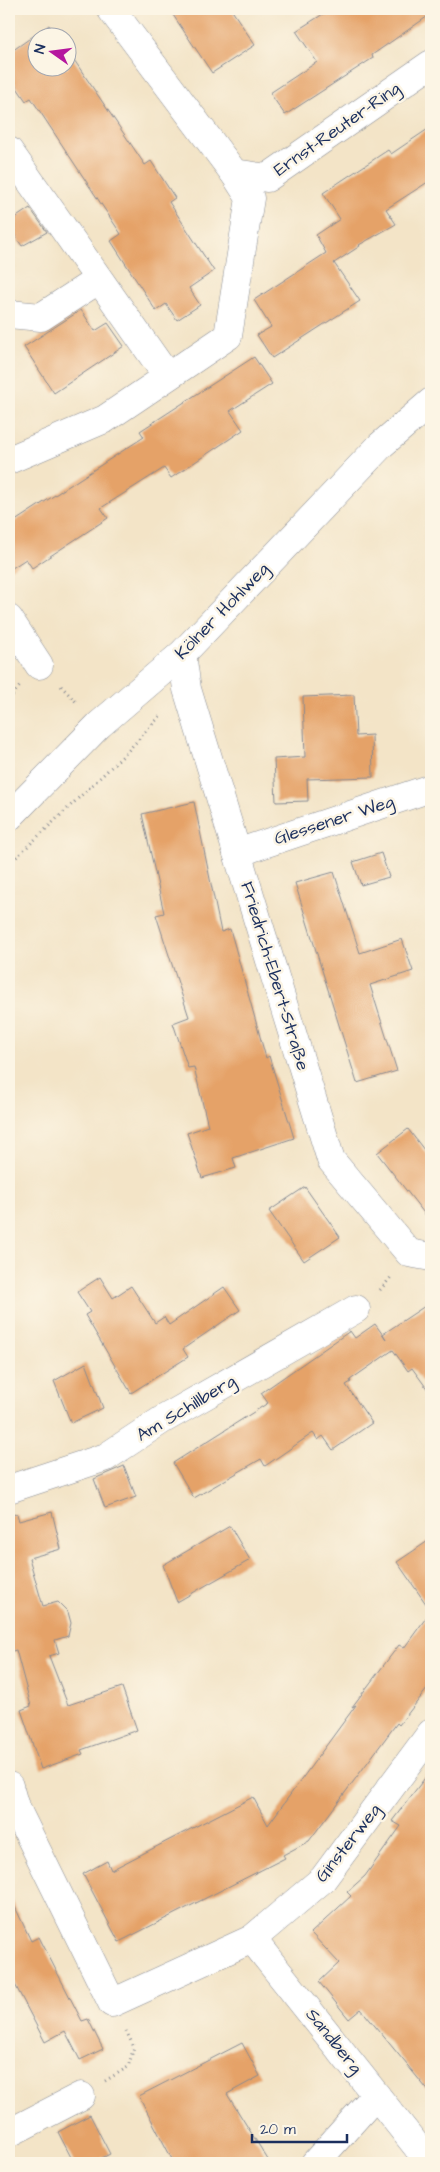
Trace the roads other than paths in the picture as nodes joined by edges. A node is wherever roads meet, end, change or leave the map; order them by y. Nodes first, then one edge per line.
1 (111, 9) edge
2 (431, 64) edge
3 (11, 158) edge
4 (234, 173) junction
5 (98, 280) junction
6 (9, 314) edge
7 (167, 376) junction
8 (431, 402) edge
9 (9, 460) edge
10 (9, 619) edge
11 (182, 654) junction
12 (39, 665) road end
13 (431, 788) edge
14 (9, 817) edge
15 (237, 852) junction
16 (420, 1255) edge
17 (356, 1309) road end
18 (9, 1489) edge
19 (431, 1733) edge
20 (9, 1786) edge
21 (241, 1944) junction
22 (376, 2095) junction
23 (80, 2096) road end
24 (9, 2133) edge
25 (315, 2163) edge
26 (430, 2163) edge

1 - 4 street
2 - 4 street, Ernst-Reuter-Ring
3 - 5 street
4 - 7 street
5 - 6 street
5 - 7 street
7 - 9 street
8 - 11 street, Kölner Hohlweg
10 - 12 street
11 - 14 street, Kölner Hohlweg
11 - 15 street, Friedrich-Ebert-Straße
13 - 15 street, Glessener Weg
15 - 16 street, Friedrich-Ebert-Straße
17 - 18 street, Am Schillberg
19 - 21 street, Ginsterweg
20 - 21 street, Ginsterweg
21 - 22 street, Sandberg
22 - 25 street
22 - 26 street, Sandberg
23 - 24 street

